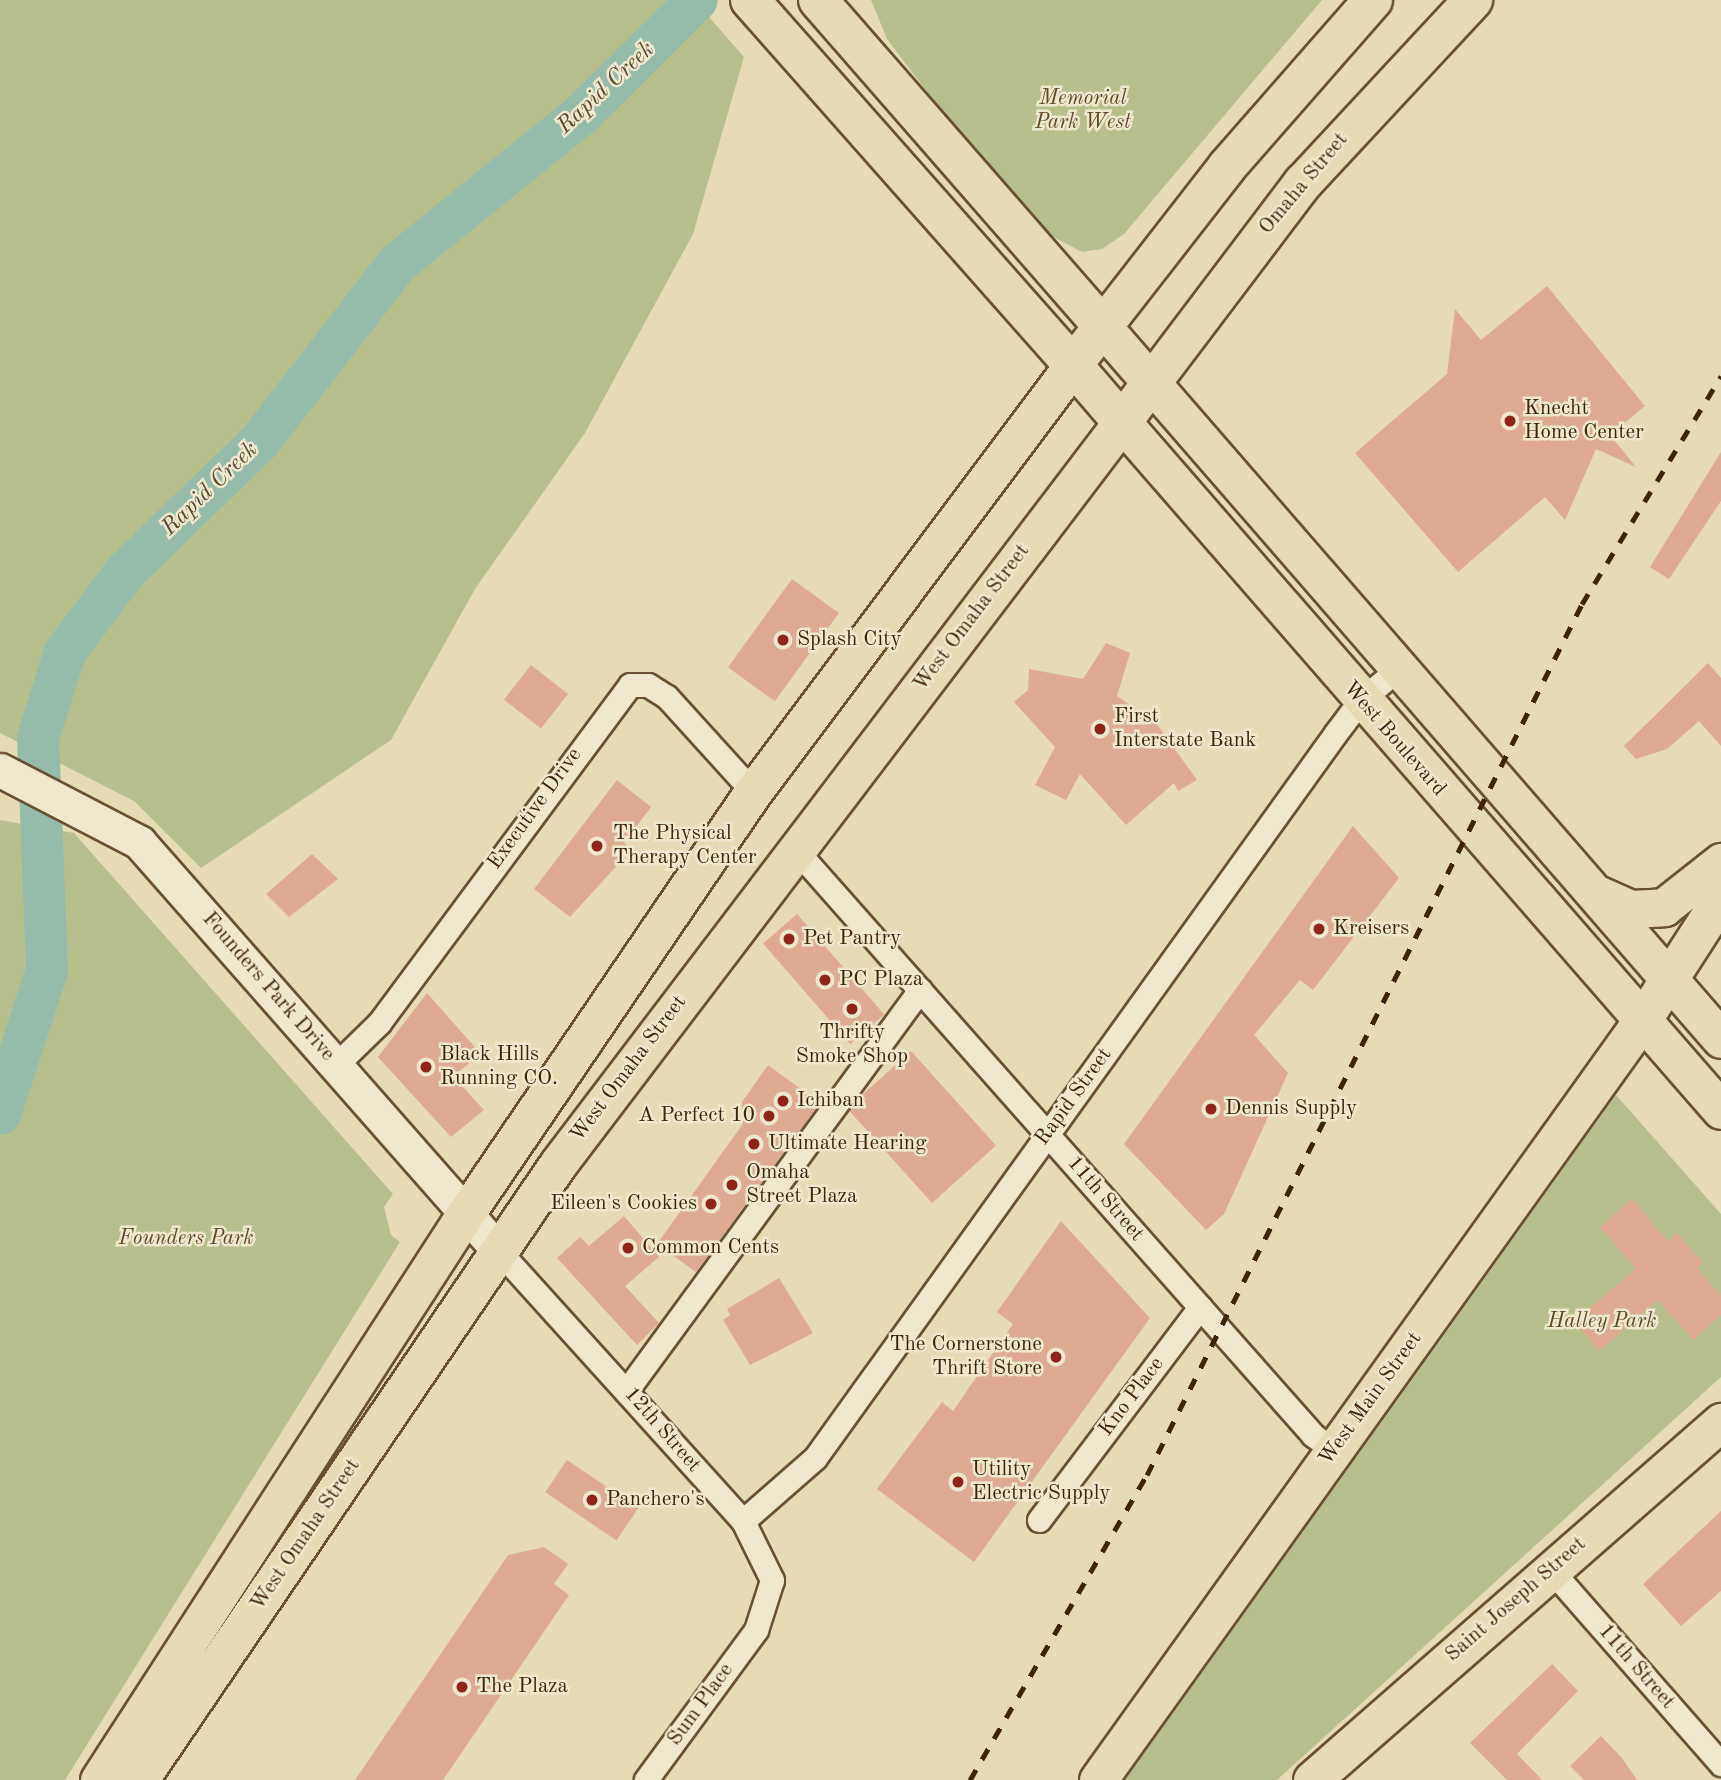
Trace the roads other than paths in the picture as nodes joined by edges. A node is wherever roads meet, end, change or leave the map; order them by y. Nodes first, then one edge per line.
1 (750, 0) edge
2 (818, 0) edge
3 (1373, 0) edge
4 (1474, 0) edge
5 (1102, 326) junction
6 (1073, 365) junction
7 (1152, 383) junction
8 (1122, 422) junction
9 (1399, 668) junction
10 (1360, 701) junction
11 (0, 770) edge
12 (753, 792) junction
13 (796, 850) junction
14 (1721, 862) edge
15 (1598, 895) junction
16 (1721, 898) edge
17 (1669, 979) junction
18 (920, 990) junction
19 (1643, 1019) junction
20 (1721, 1039) edge
21 (336, 1065) junction
22 (1721, 1110) edge
23 (1047, 1134) junction
24 (466, 1213) junction
25 (499, 1251) junction
26 (1199, 1307) junction
27 (627, 1390) junction
28 (1721, 1422) edge
29 (1334, 1451) junction
30 (1039, 1520) dead end
31 (743, 1521) junction
32 (1550, 1570) junction
33 (756, 1630) joint
34 (1721, 1764) edge
35 (99, 1780) edge
36 (139, 1780) edge
37 (646, 1780) edge
38 (1098, 1780) edge
39 (1312, 1780) edge

1 - 6 highway, West Boulevard
2 - 5 highway
3 - 5 highway
4 - 7 highway, Omaha Street
5 - 6 highway
5 - 7 main road
6 - 8 highway, West Boulevard
6 - 12 main road, West Omaha Street
7 - 8 highway, West Omaha Street
7 - 9 main road
8 - 10 main road, West Boulevard
8 - 13 main road, West Omaha Street
9 - 10 street, Rapid Street
9 - 15 main road
10 - 19 main road, West Boulevard
10 - 23 street, Rapid Street
11 - 21 main road, Founders Park Drive
12 - 21 street, Executive Drive
12 - 24 main road, West Omaha Street
13 - 18 street, 11th Street
13 - 25 main road, West Omaha Street
14 - 15 main road
15 - 17 main road
16 - 17 main road, West Main Street
17 - 19 main road, West Main Street
17 - 20 main road
18 - 23 street, 11th Street
18 - 27 street
19 - 22 main road, West Boulevard
19 - 29 main road, West Main Street
21 - 24 main road, Founders Park Drive
23 - 26 street, 11th Street
23 - 31 street, Rapid Street
24 - 25 main road, Founders Park Drive
24 - 35 main road, West Omaha Street
25 - 27 street, 12th Street
25 - 36 main road, West Omaha Street
26 - 29 street, 11th Street
26 - 30 street, Kno Place
27 - 31 street, 12th Street
28 - 32 main road, Saint Joseph Street
29 - 38 main road, West Main Street
31 - 33 street, 12th Street
32 - 34 street, 11th Street
32 - 39 main road, Saint Joseph Street
33 - 37 street, Sum Place

